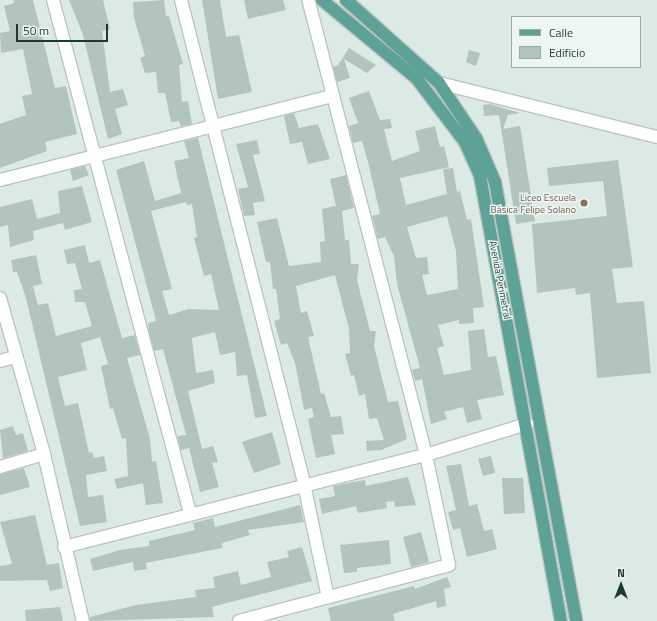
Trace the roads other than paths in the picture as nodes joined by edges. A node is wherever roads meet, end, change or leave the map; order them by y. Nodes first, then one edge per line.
1 (53, 0) edge
2 (181, 0) edge
3 (308, 0) edge
4 (322, 0) edge
5 (346, 0) edge
6 (439, 84) junction
7 (331, 96) junction
8 (214, 124) junction
9 (657, 137) edge
10 (94, 155) junction
11 (0, 180) edge
12 (0, 298) edge
13 (15, 357) junction
14 (0, 361) edge
15 (527, 424) junction
16 (44, 454) junction
17 (426, 455) junction
18 (0, 467) edge
19 (304, 484) junction
20 (190, 512) junction
21 (64, 547) junction
22 (328, 598) junction
23 (82, 621) edge
24 (239, 621) edge
25 (560, 621) edge
26 (576, 621) edge

1 - 10 street
2 - 8 street
3 - 7 street
4 - 15 main road, Avenida Perimetral
5 - 6 main road, Avenida Perimetral
6 - 9 street
6 - 26 main road, Avenida Perimetral
7 - 8 street
7 - 17 street
8 - 10 street
8 - 19 street
10 - 11 street
10 - 20 street
12 - 13 street
13 - 14 street
13 - 16 street
15 - 17 street
15 - 25 main road, Avenida Perimetral
16 - 18 street
16 - 21 street
17 - 19 street
17 - 22 street
19 - 20 street
19 - 22 street
20 - 21 street
21 - 23 street
22 - 24 street

